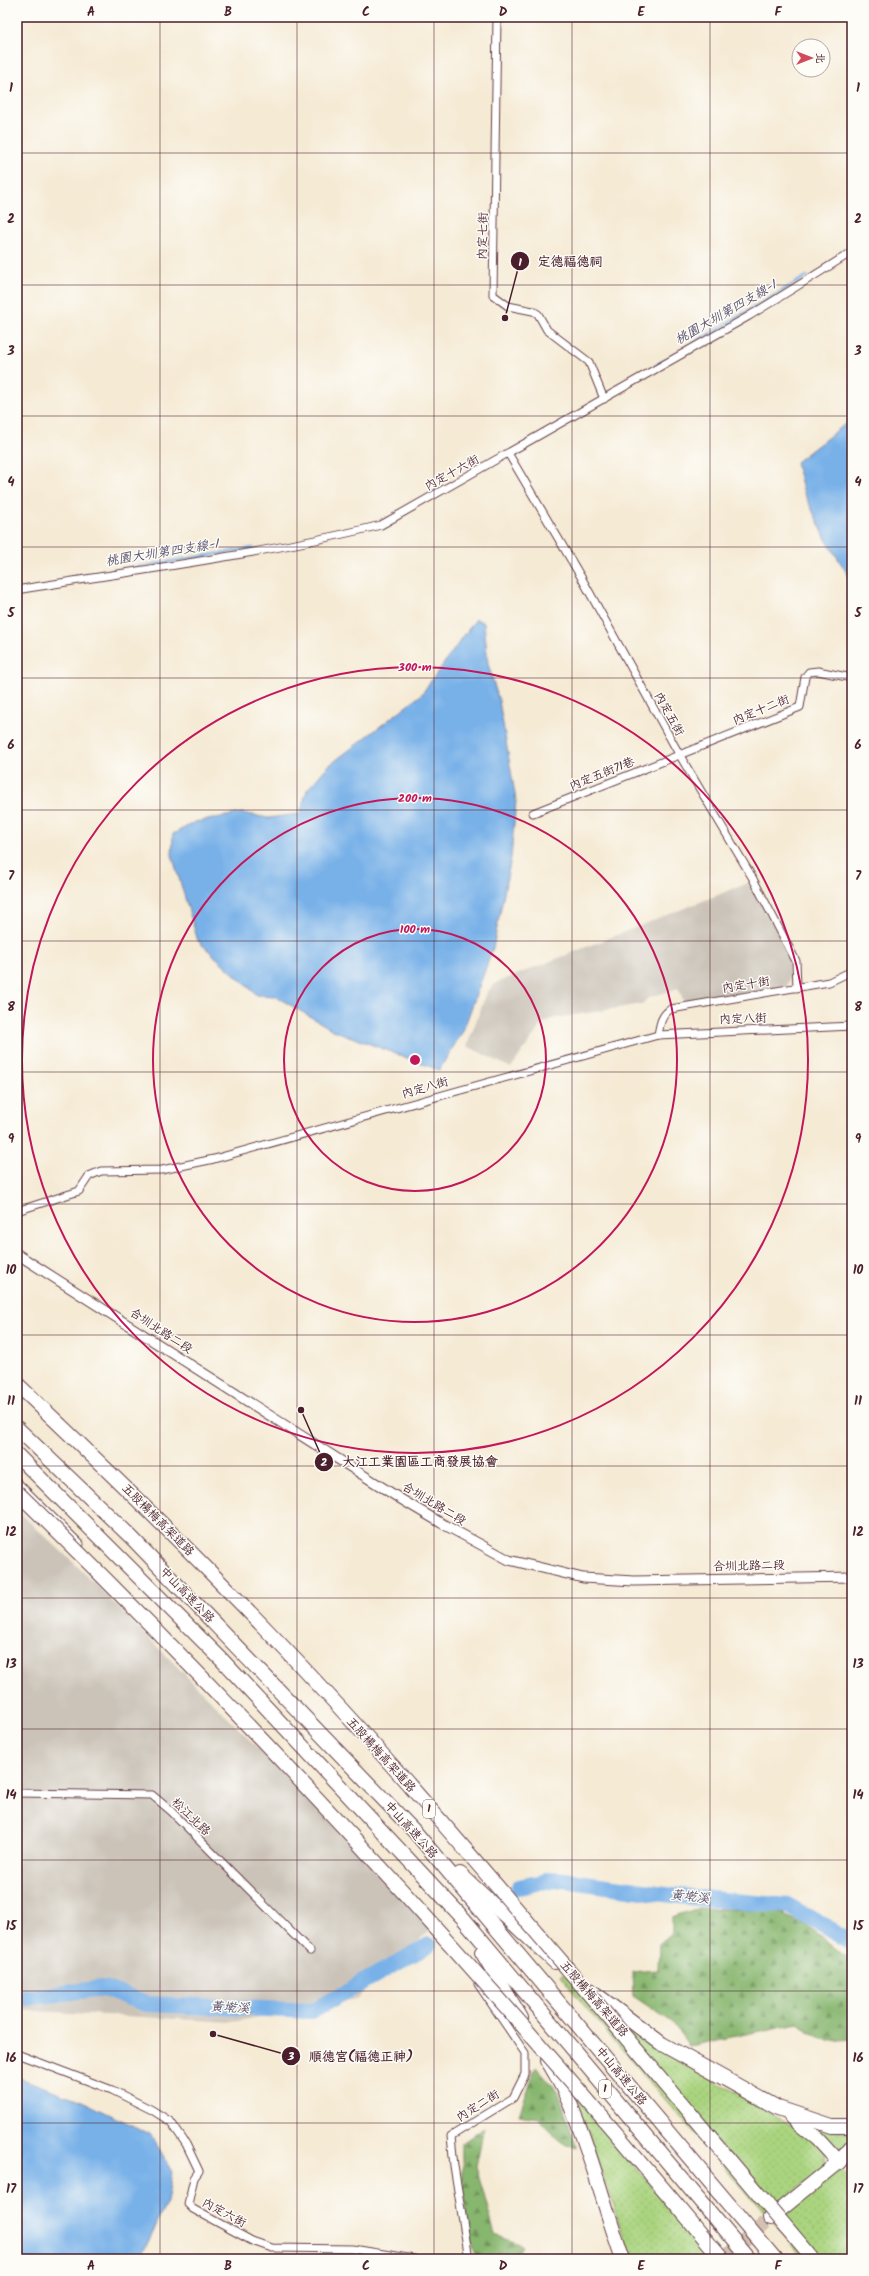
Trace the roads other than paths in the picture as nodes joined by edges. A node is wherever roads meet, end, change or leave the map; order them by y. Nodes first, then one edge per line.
1 (497, 17) edge
2 (852, 252) edge
3 (604, 399) junction
4 (508, 454) junction
5 (17, 590) edge
6 (852, 678) edge
7 (679, 754) junction
8 (533, 813) dead end
9 (852, 971) edge
10 (797, 988) junction
11 (852, 1026) edge
12 (658, 1035) junction
13 (17, 1211) edge
14 (17, 1254) edge
15 (17, 1384) edge
16 (17, 1428) edge
17 (17, 1455) edge
18 (17, 1482) edge
19 (17, 1492) edge
20 (852, 1577) edge
21 (17, 1793) edge
22 (415, 1832) junction
23 (463, 1918) junction
24 (310, 1951) dead end
25 (17, 2054) edge
26 (778, 2108) junction
27 (852, 2126) edge
28 (852, 2147) edge
29 (845, 2160) edge
30 (770, 2218) tunnel mouth
31 (414, 2259) edge
32 (469, 2259) edge
33 (623, 2259) edge
34 (722, 2259) edge
35 (749, 2259) edge
36 (775, 2259) edge
37 (813, 2259) edge

1 - 3 street, 內定七街
2 - 3 street, 內定十六街
3 - 4 street, 內定十六街
4 - 5 street, 內定十六街
4 - 7 street, 內定五街
6 - 7 street, 內定十二街
7 - 8 street, 內定五街71巷
7 - 10 street, 內定五街
9 - 10 street, 內定十街
10 - 12 street, 內定十街
11 - 12 street, 內定八街
12 - 13 street, 內定八街
14 - 20 street, 合圳北路二段
15 - 37 highway, 五股楊梅高架道路 / 1, bridge
16 - 22 highway, 中山高速公路 / 1
17 - 23 highway, 中山高速公路 / 1
18 - 32 street, 內定二街
19 - 34 highway, 1, bridge
21 - 24 street, 松江北路
22 - 26 highway
22 - 36 highway, 中山高速公路 / 1
23 - 33 highway
23 - 35 highway, 中山高速公路 / 1
25 - 31 street, 內定六街
26 - 27 highway
26 - 29 highway
28 - 29 highway
29 - 30 highway

